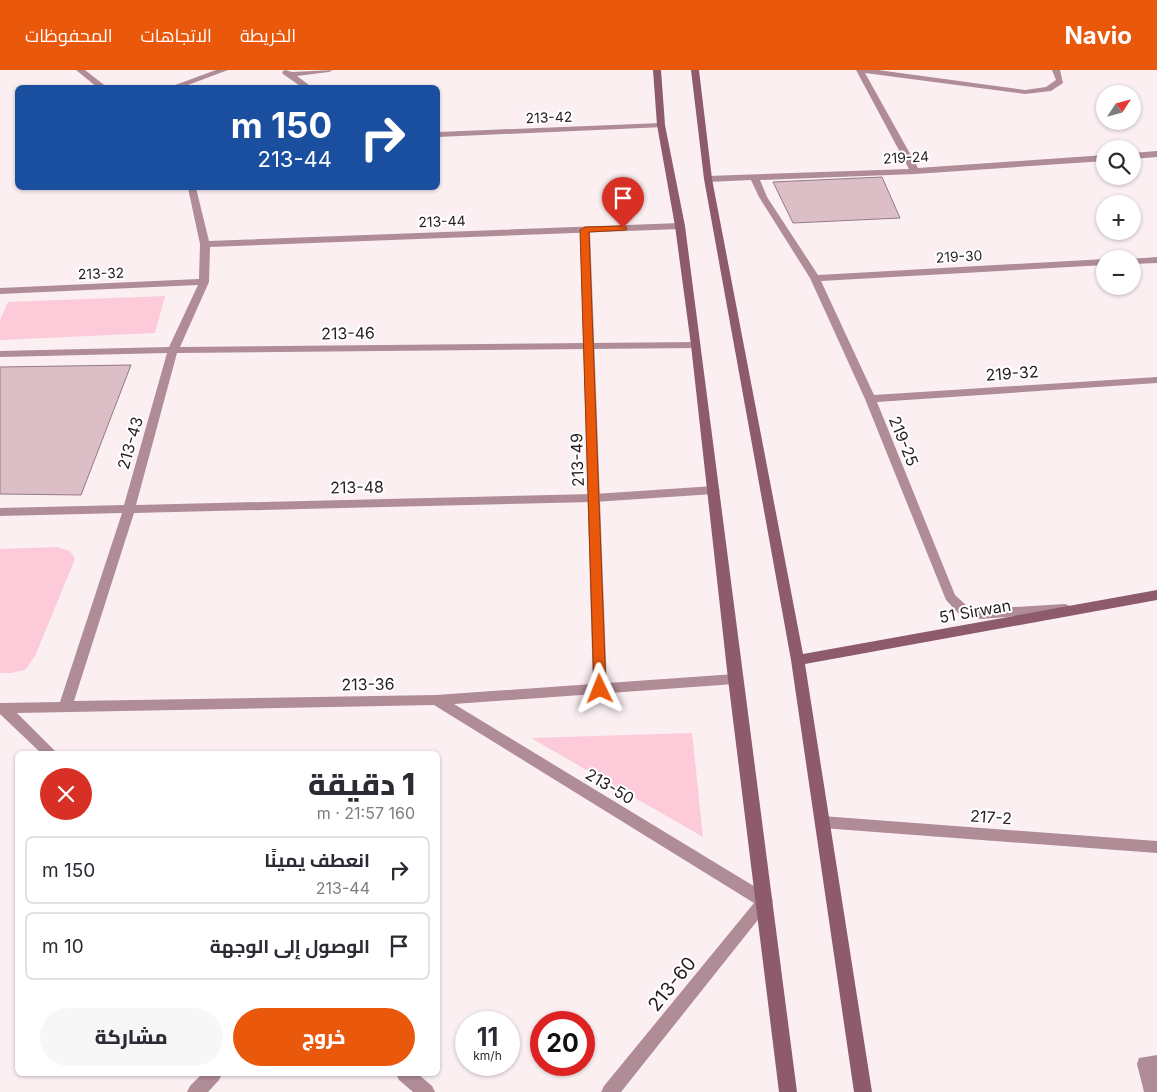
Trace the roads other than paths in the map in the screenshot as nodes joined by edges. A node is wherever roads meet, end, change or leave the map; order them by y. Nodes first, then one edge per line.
1 (80, 70) edge
2 (224, 70) edge
3 (328, 70) edge
4 (657, 70) edge
5 (695, 70) edge
6 (860, 70) edge
7 (1056, 70) edge
8 (286, 72) edge
9 (100, 85) edge
10 (180, 85) edge
11 (305, 85) edge
12 (661, 125) junction
13 (440, 135) edge
14 (1157, 154) edge
15 (1141, 155) edge
16 (1096, 159) edge
17 (915, 171) junction
18 (755, 178) junction
19 (708, 179) junction
20 (192, 190) edge
21 (680, 226) junction
22 (585, 230) junction
23 (205, 244) junction
24 (1157, 260) edge
25 (1141, 261) edge
26 (1096, 262) edge
27 (815, 278) junction
28 (204, 282) junction
29 (0, 291) edge
30 (589, 345) junction
31 (696, 345) junction
32 (173, 350) junction
33 (0, 354) edge
34 (1157, 380) edge
35 (870, 399) junction
36 (714, 490) junction
37 (594, 498) junction
38 (129, 509) junction
39 (0, 512) edge
40 (1157, 595) edge
41 (1084, 608) junction
42 (798, 660) junction
43 (736, 679) junction
44 (600, 689) junction
45 (436, 700) junction
46 (65, 707) junction
47 (1, 708) edge
48 (48, 751) edge
49 (822, 822) junction
50 (1157, 847) edge
51 (765, 901) junction
52 (1151, 1064) edge
53 (211, 1076) edge
54 (407, 1076) edge
55 (196, 1092) edge
56 (426, 1092) edge
57 (610, 1092) edge
58 (788, 1092) edge
59 (863, 1092) edge
60 (1154, 1092) edge

1 - 9 street
2 - 10 street
3 - 8 street
4 - 12 main road
5 - 19 main road
6 - 7 street
6 - 17 street
8 - 11 street
12 - 13 street, 213-42
12 - 21 main road
14 - 15 street
16 - 17 street, 219-24
17 - 18 street, 219-24
18 - 19 street, 219-24
18 - 27 street, 219-25
19 - 42 main road
20 - 23 street, 213-43
21 - 22 street, 213-44
21 - 31 main road
22 - 23 street, 213-44
22 - 30 street, 213-49
23 - 28 street, 213-43
24 - 25 street
26 - 27 street, 219-30
27 - 35 street, 219-25
28 - 29 street, 213-32
28 - 32 street, 213-43
30 - 31 street, 213-46
30 - 32 street, 213-46
30 - 37 street, 213-49
31 - 36 main road
32 - 33 street, 213-46
32 - 38 street, 213-43
34 - 35 street, 219-32
35 - 41 street, 219-25
36 - 37 street, 213-48
36 - 43 main road
37 - 38 street, 213-48
37 - 44 street, 213-49
38 - 39 street, 213-48
38 - 46 street, 213-43
40 - 41 main road, 51 Sirwan
41 - 42 main road, 51 Sirwan
42 - 49 main road
43 - 44 street, 213-36
43 - 51 main road
44 - 45 street, 213-36
45 - 46 street, 213-36
45 - 51 street, 213-50
46 - 47 street, 213-36
47 - 48 street
49 - 50 street, 217-2
49 - 59 main road
51 - 57 street, 213-60
51 - 58 main road
52 - 60 street
53 - 55 street
54 - 56 street

